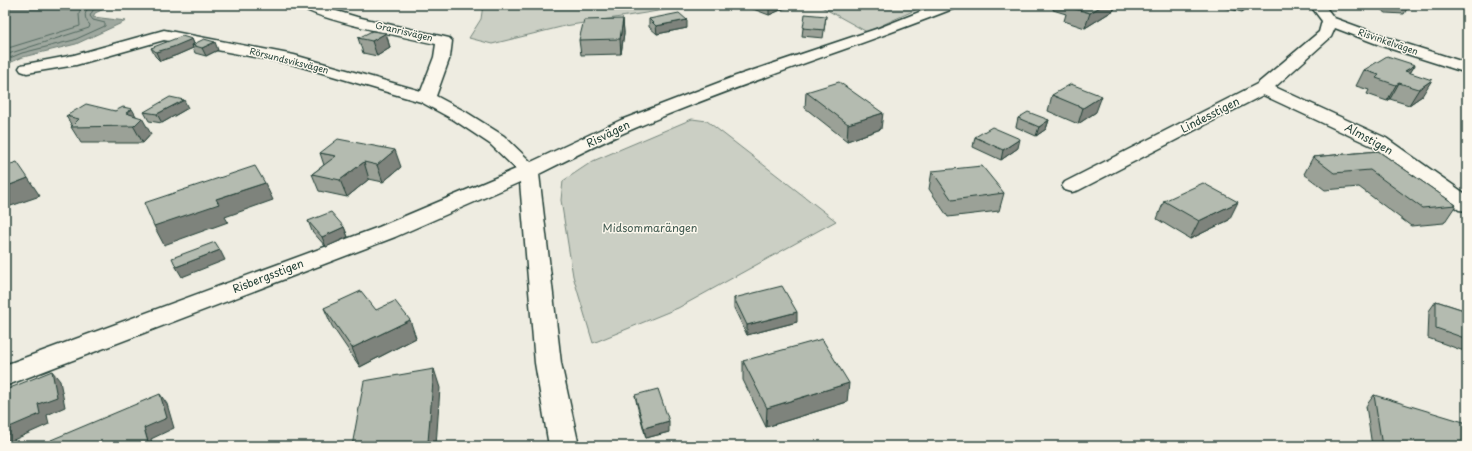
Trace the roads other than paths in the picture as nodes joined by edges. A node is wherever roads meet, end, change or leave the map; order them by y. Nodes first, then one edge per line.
1 (306, 5) edge
2 (950, 5) edge
3 (1317, 5) edge
4 (1330, 21) junction
5 (27, 68) dead end
6 (1467, 68) edge
7 (1263, 88) junction
8 (427, 98) junction
9 (529, 171) junction
10 (1072, 186) dead end
11 (1467, 205) edge
12 (5, 376) edge
13 (564, 446) edge

1 - 8 street, Granrisvägen
2 - 9 street, Risvägen
3 - 4 street
4 - 6 street, Risvinkelvägen
4 - 7 street, Lindesstigen
5 - 8 street, Rörsundsviksvägen
7 - 10 street, Lindesstigen
7 - 11 street, Almstigen
8 - 9 street, Rörsundsviksvägen
9 - 12 street, Risbergsstigen
9 - 13 street

